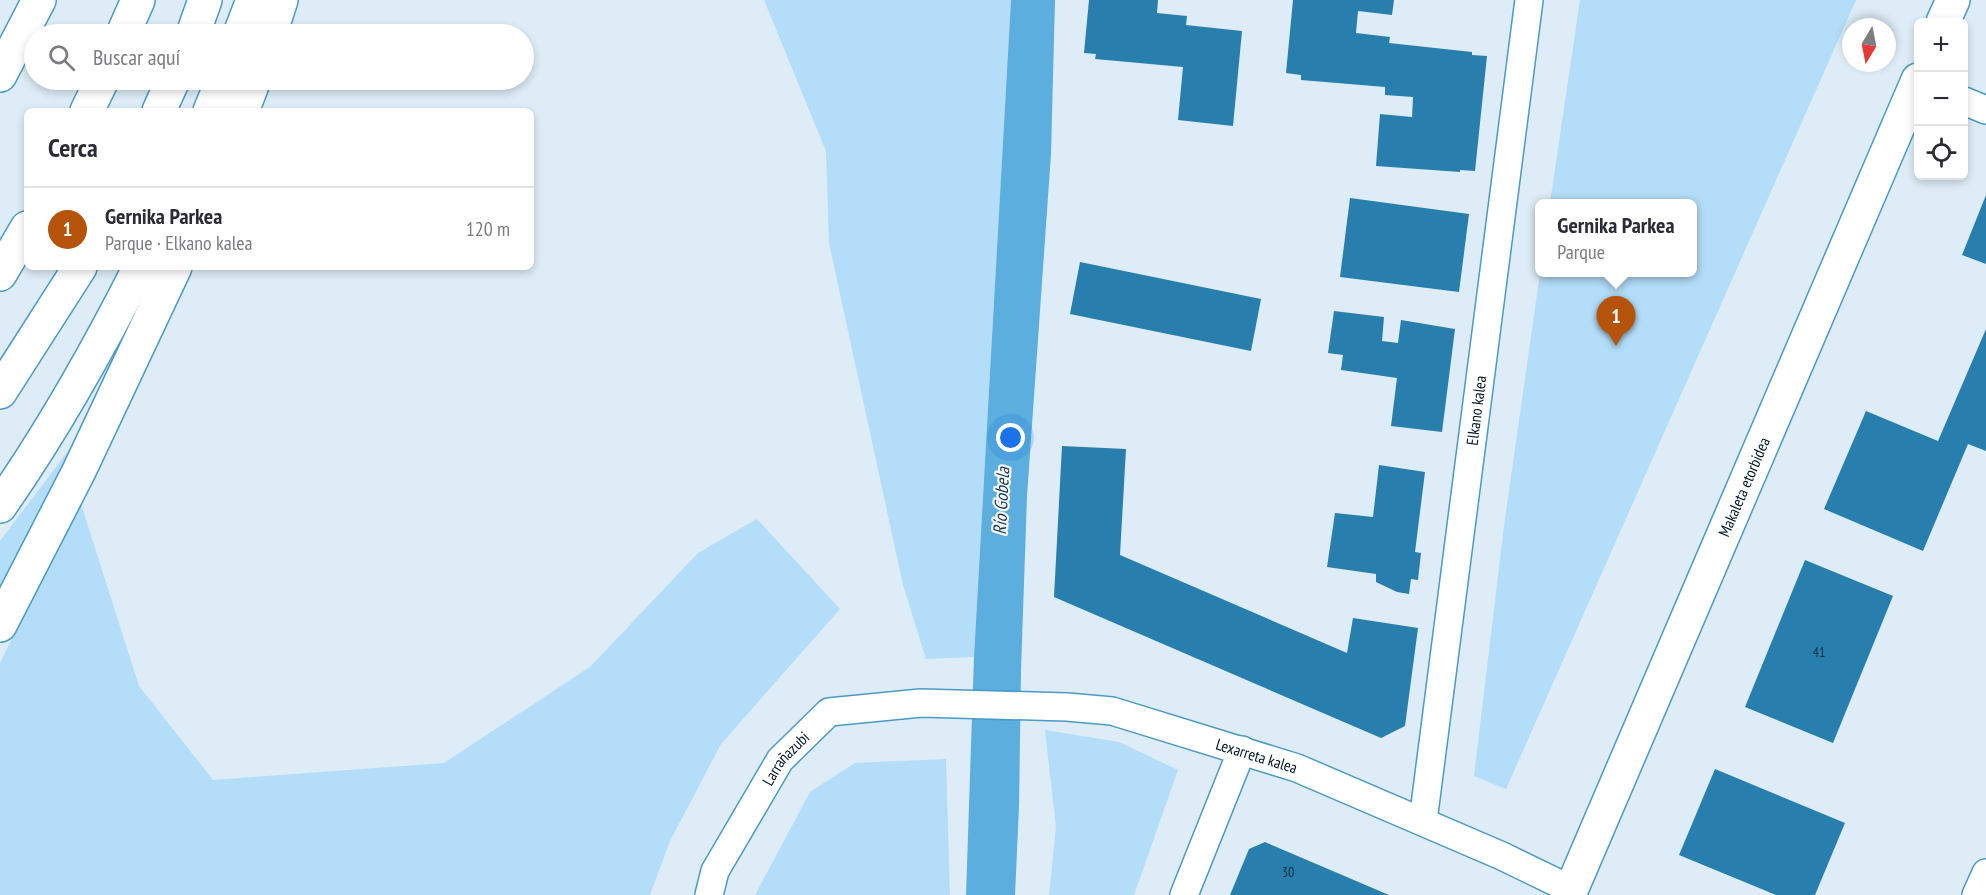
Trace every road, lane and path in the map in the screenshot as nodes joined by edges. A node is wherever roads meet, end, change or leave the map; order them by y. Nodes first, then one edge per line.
1 (39, 0) edge
2 (138, 0) edge
3 (206, 0) edge
4 (253, 0) edge
5 (281, 0) edge
6 (1529, 0) edge
7 (1953, 0) edge
8 (1945, 18) edge
9 (27, 24) edge
10 (127, 24) edge
11 (197, 24) edge
12 (244, 24) edge
13 (273, 24) edge
14 (24, 29) edge
15 (0, 75) edge
16 (1914, 89) edge
17 (97, 90) edge
18 (168, 90) edge
19 (219, 90) edge
20 (250, 90) edge
21 (1968, 103) edge
22 (88, 108) edge
23 (160, 108) edge
24 (211, 108) edge
25 (243, 108) edge
26 (1986, 110) edge
27 (24, 233) edge
28 (78, 270) edge
29 (138, 270) edge
30 (174, 270) edge
31 (0, 274) edge
32 (0, 392) edge
33 (0, 506) edge
34 (0, 625) edge
35 (921, 703) joint
36 (1242, 750) junction
37 (1423, 820) junction
38 (1986, 873) edge
39 (1570, 892) edge
40 (709, 895) edge
41 (1184, 895) edge
42 (1976, 895) edge

1 - 9 main road
2 - 10 main road
3 - 11 main road
4 - 12 main road
5 - 13 main road
6 - 37 street, Elkano kalea
7 - 8 main road
14 - 15 main road
16 - 39 main road, Makaleta etorbidea
17 - 22 main road
18 - 23 main road
19 - 24 main road
20 - 25 main road
21 - 26 street
27 - 31 main road
28 - 32 main road
29 - 33 main road
30 - 34 main road
35 - 36 street, Lexarreta kalea
35 - 40 street, Larrañazubi
36 - 37 street, Lexarreta kalea
36 - 41 street
37 - 39 street, Lexarreta kalea
38 - 42 street

